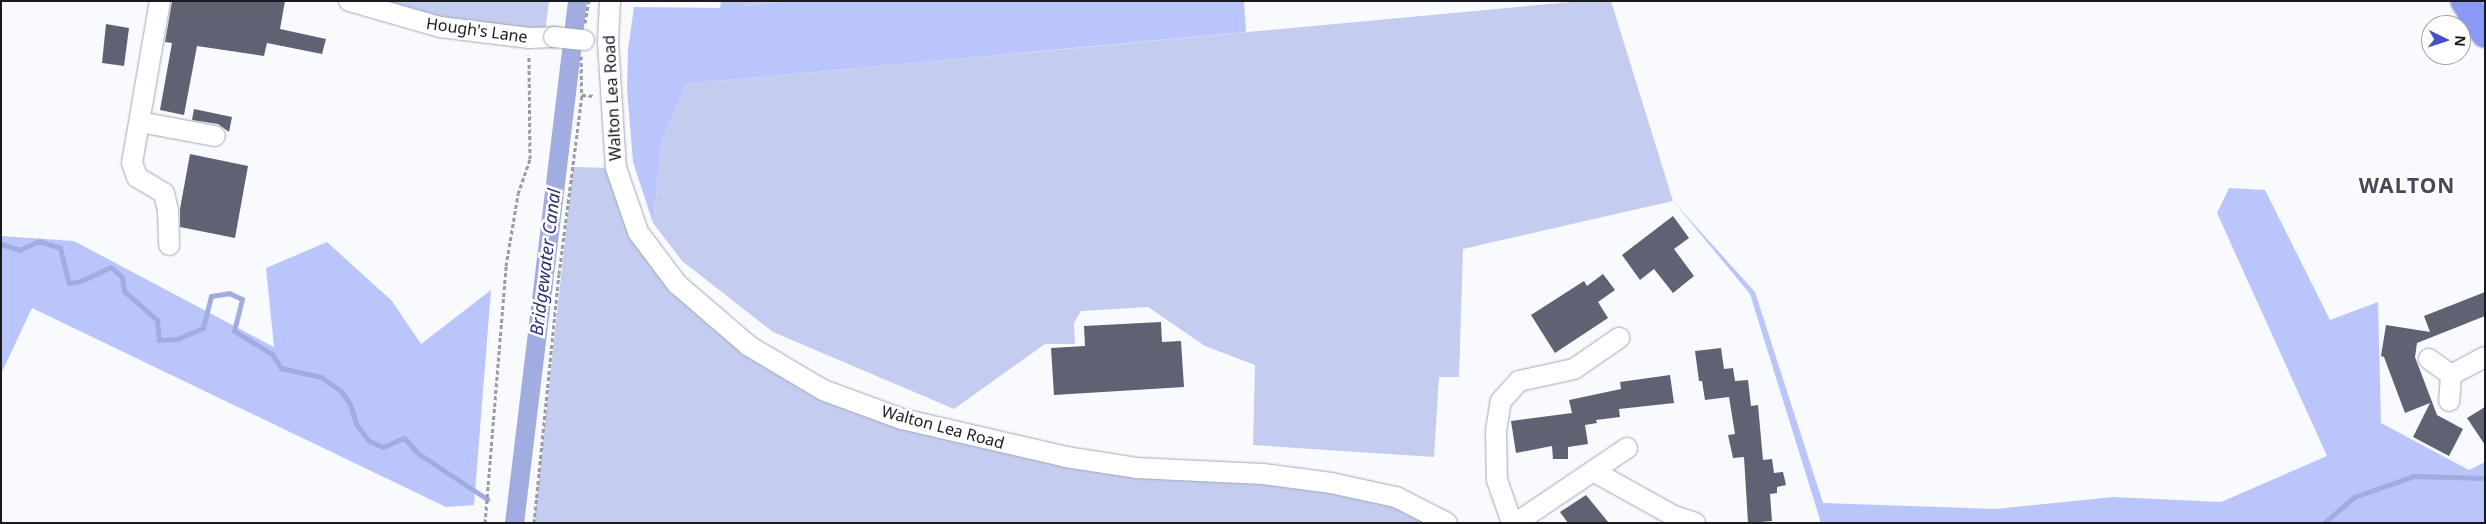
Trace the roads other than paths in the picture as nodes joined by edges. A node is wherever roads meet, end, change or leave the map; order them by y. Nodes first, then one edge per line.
1 (160, 1) edge
2 (349, 1) edge
3 (610, 1) edge
4 (2465, 1) edge
5 (2485, 33) edge
6 (608, 42) junction
7 (140, 122) junction
8 (215, 136) dead end
9 (169, 245) dead end
10 (1619, 338) dead end
11 (2485, 357) edge
12 (2430, 359) dead end
13 (2451, 375) junction
14 (2449, 401) dead end
15 (1627, 448) dead end
16 (1593, 471) junction
17 (1447, 523) edge
18 (1514, 523) edge
19 (1695, 523) edge

1 - 7 street
2 - 6 street, Hough's Lane, bridge
3 - 6 street, Walton Lea Road
4 - 5 highway
6 - 17 street, Walton Lea Road
7 - 8 street
7 - 9 street
10 - 18 street
11 - 13 street
12 - 13 street
13 - 14 street
15 - 16 street
16 - 18 street
16 - 19 street

